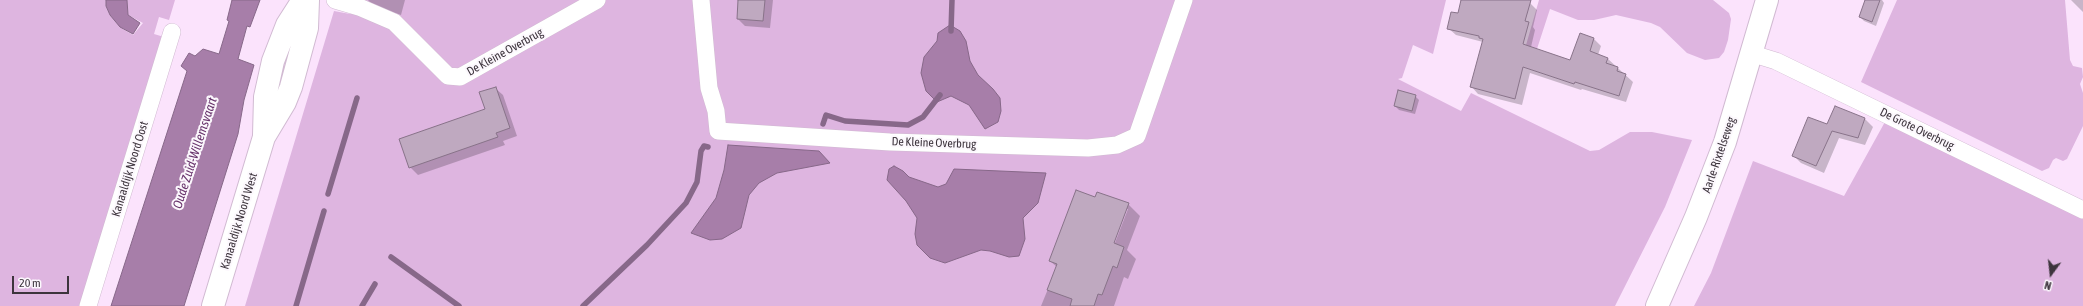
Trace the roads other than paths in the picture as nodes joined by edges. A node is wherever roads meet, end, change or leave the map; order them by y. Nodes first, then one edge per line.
1 (303, 0) edge
2 (308, 0) edge
3 (336, 0) edge
4 (597, 0) edge
5 (700, 0) edge
6 (1184, 0) edge
7 (1767, 0) edge
8 (172, 32) dead end
9 (1750, 53) junction
10 (264, 137) junction
11 (2083, 210) edge
12 (88, 306) edge
13 (213, 306) edge
14 (1657, 306) edge

1 - 10 main road, Kanaaldijk Noord West
2 - 10 main road, Kanaaldijk Noord West
3 - 4 street, De Kleine Overbrug
5 - 6 street, De Kleine Overbrug
7 - 9 main road, Aarle-Rixtelseweg
8 - 12 street, Kanaaldijk Noord Oost
9 - 11 street, De Grote Overbrug
9 - 14 main road, Aarle-Rixtelseweg
10 - 13 main road, Kanaaldijk Noord West

